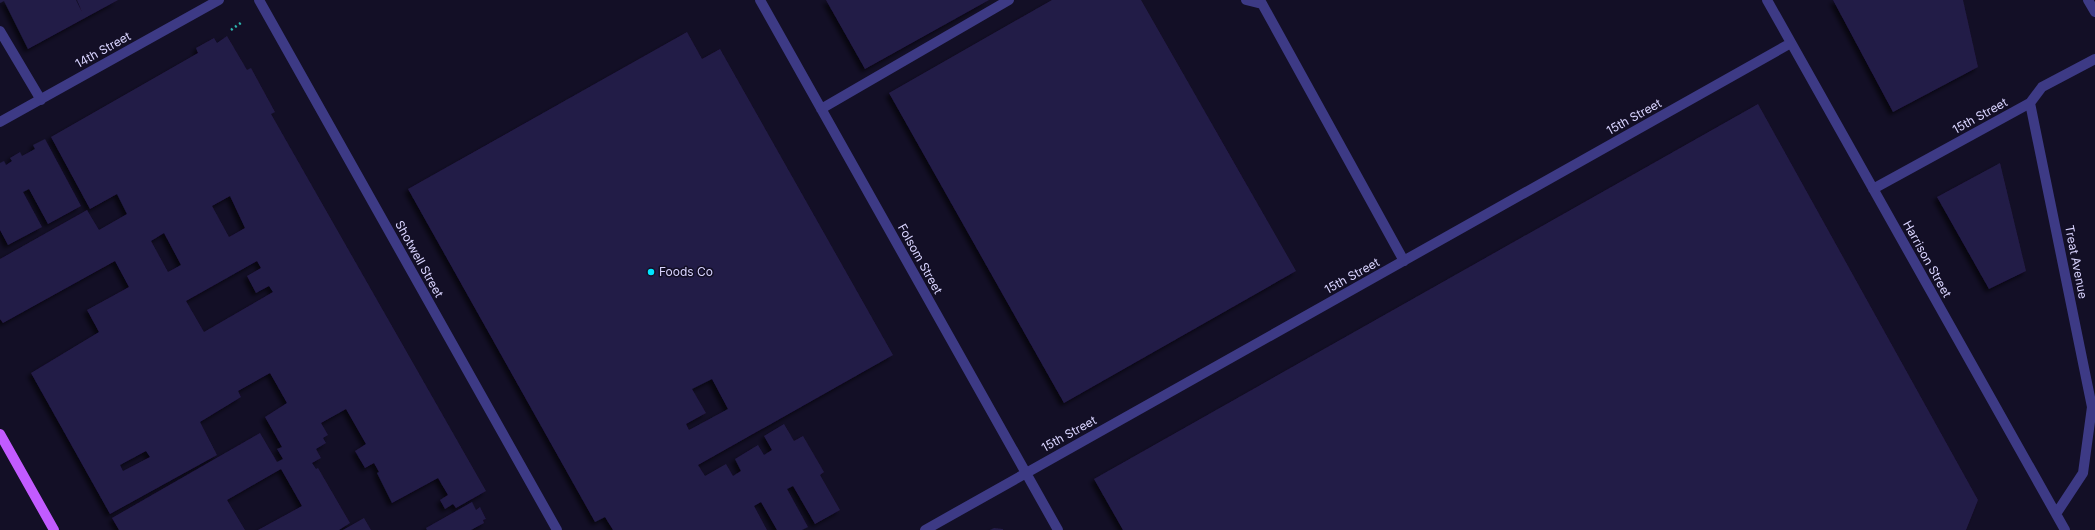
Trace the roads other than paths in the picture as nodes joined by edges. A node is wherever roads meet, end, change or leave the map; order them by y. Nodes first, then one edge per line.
1 (219, 0) edge
2 (259, 0) edge
3 (760, 0) edge
4 (1009, 0) edge
5 (1246, 0) edge
6 (1767, 0) edge
7 (2088, 0) edge
8 (1261, 2) edge
9 (2095, 12) edge
10 (0, 31) edge
11 (1791, 43) junction
12 (2095, 59) edge
13 (41, 100) junction
14 (2030, 103) junction
15 (821, 109) junction
16 (0, 122) edge
17 (1873, 189) junction
18 (1404, 261) junction
19 (0, 434) edge
20 (1026, 473) junction
21 (2056, 514) junction
22 (54, 530) edge
23 (557, 530) edge
24 (925, 530) edge
25 (1058, 530) edge
26 (2065, 530) edge

1 - 13 street, 14th Street
2 - 23 street, Shotwell Street
3 - 15 street, Folsom Street
4 - 15 street
5 - 8 street
6 - 11 street, Harrison Street
7 - 9 street
8 - 18 street
10 - 13 street
11 - 17 street, Harrison Street
11 - 18 street, 15th Street
12 - 14 street, 15th Street
13 - 16 street, 14th Street
14 - 17 street, 15th Street
14 - 21 street, Treat Avenue
15 - 20 street, Folsom Street
17 - 21 street, Harrison Street
18 - 20 street, 15th Street
19 - 22 main road
20 - 24 street, 15th Street
20 - 25 street, Folsom Street
21 - 26 street, Harrison Street

